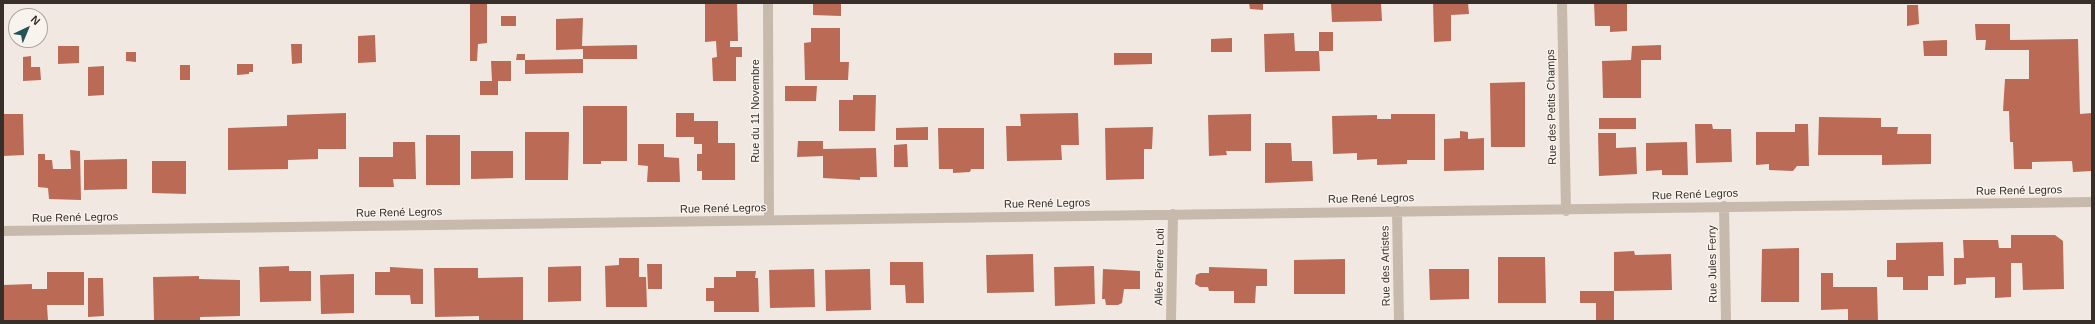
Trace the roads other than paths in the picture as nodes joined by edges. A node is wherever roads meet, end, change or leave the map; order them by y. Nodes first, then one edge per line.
1 (768, 3) edge
2 (1562, 3) edge
3 (2092, 202) edge
4 (1724, 206) junction
5 (1566, 210) junction
6 (1397, 211) junction
7 (1173, 214) junction
8 (769, 220) junction
9 (3, 231) edge
10 (1171, 321) edge
11 (1399, 321) edge
12 (1726, 321) edge

1 - 8 street, Rue du 11 Novembre
2 - 5 street, Rue des Petits Champs
3 - 4 street, Rue René Legros
4 - 5 street, Rue René Legros
4 - 12 street, Rue Jules Ferry
5 - 6 street, Rue René Legros
6 - 7 street, Rue René Legros
6 - 11 street, Rue des Artistes
7 - 8 street, Rue René Legros
7 - 10 street, Allée Pierre Loti
8 - 9 street, Rue René Legros

